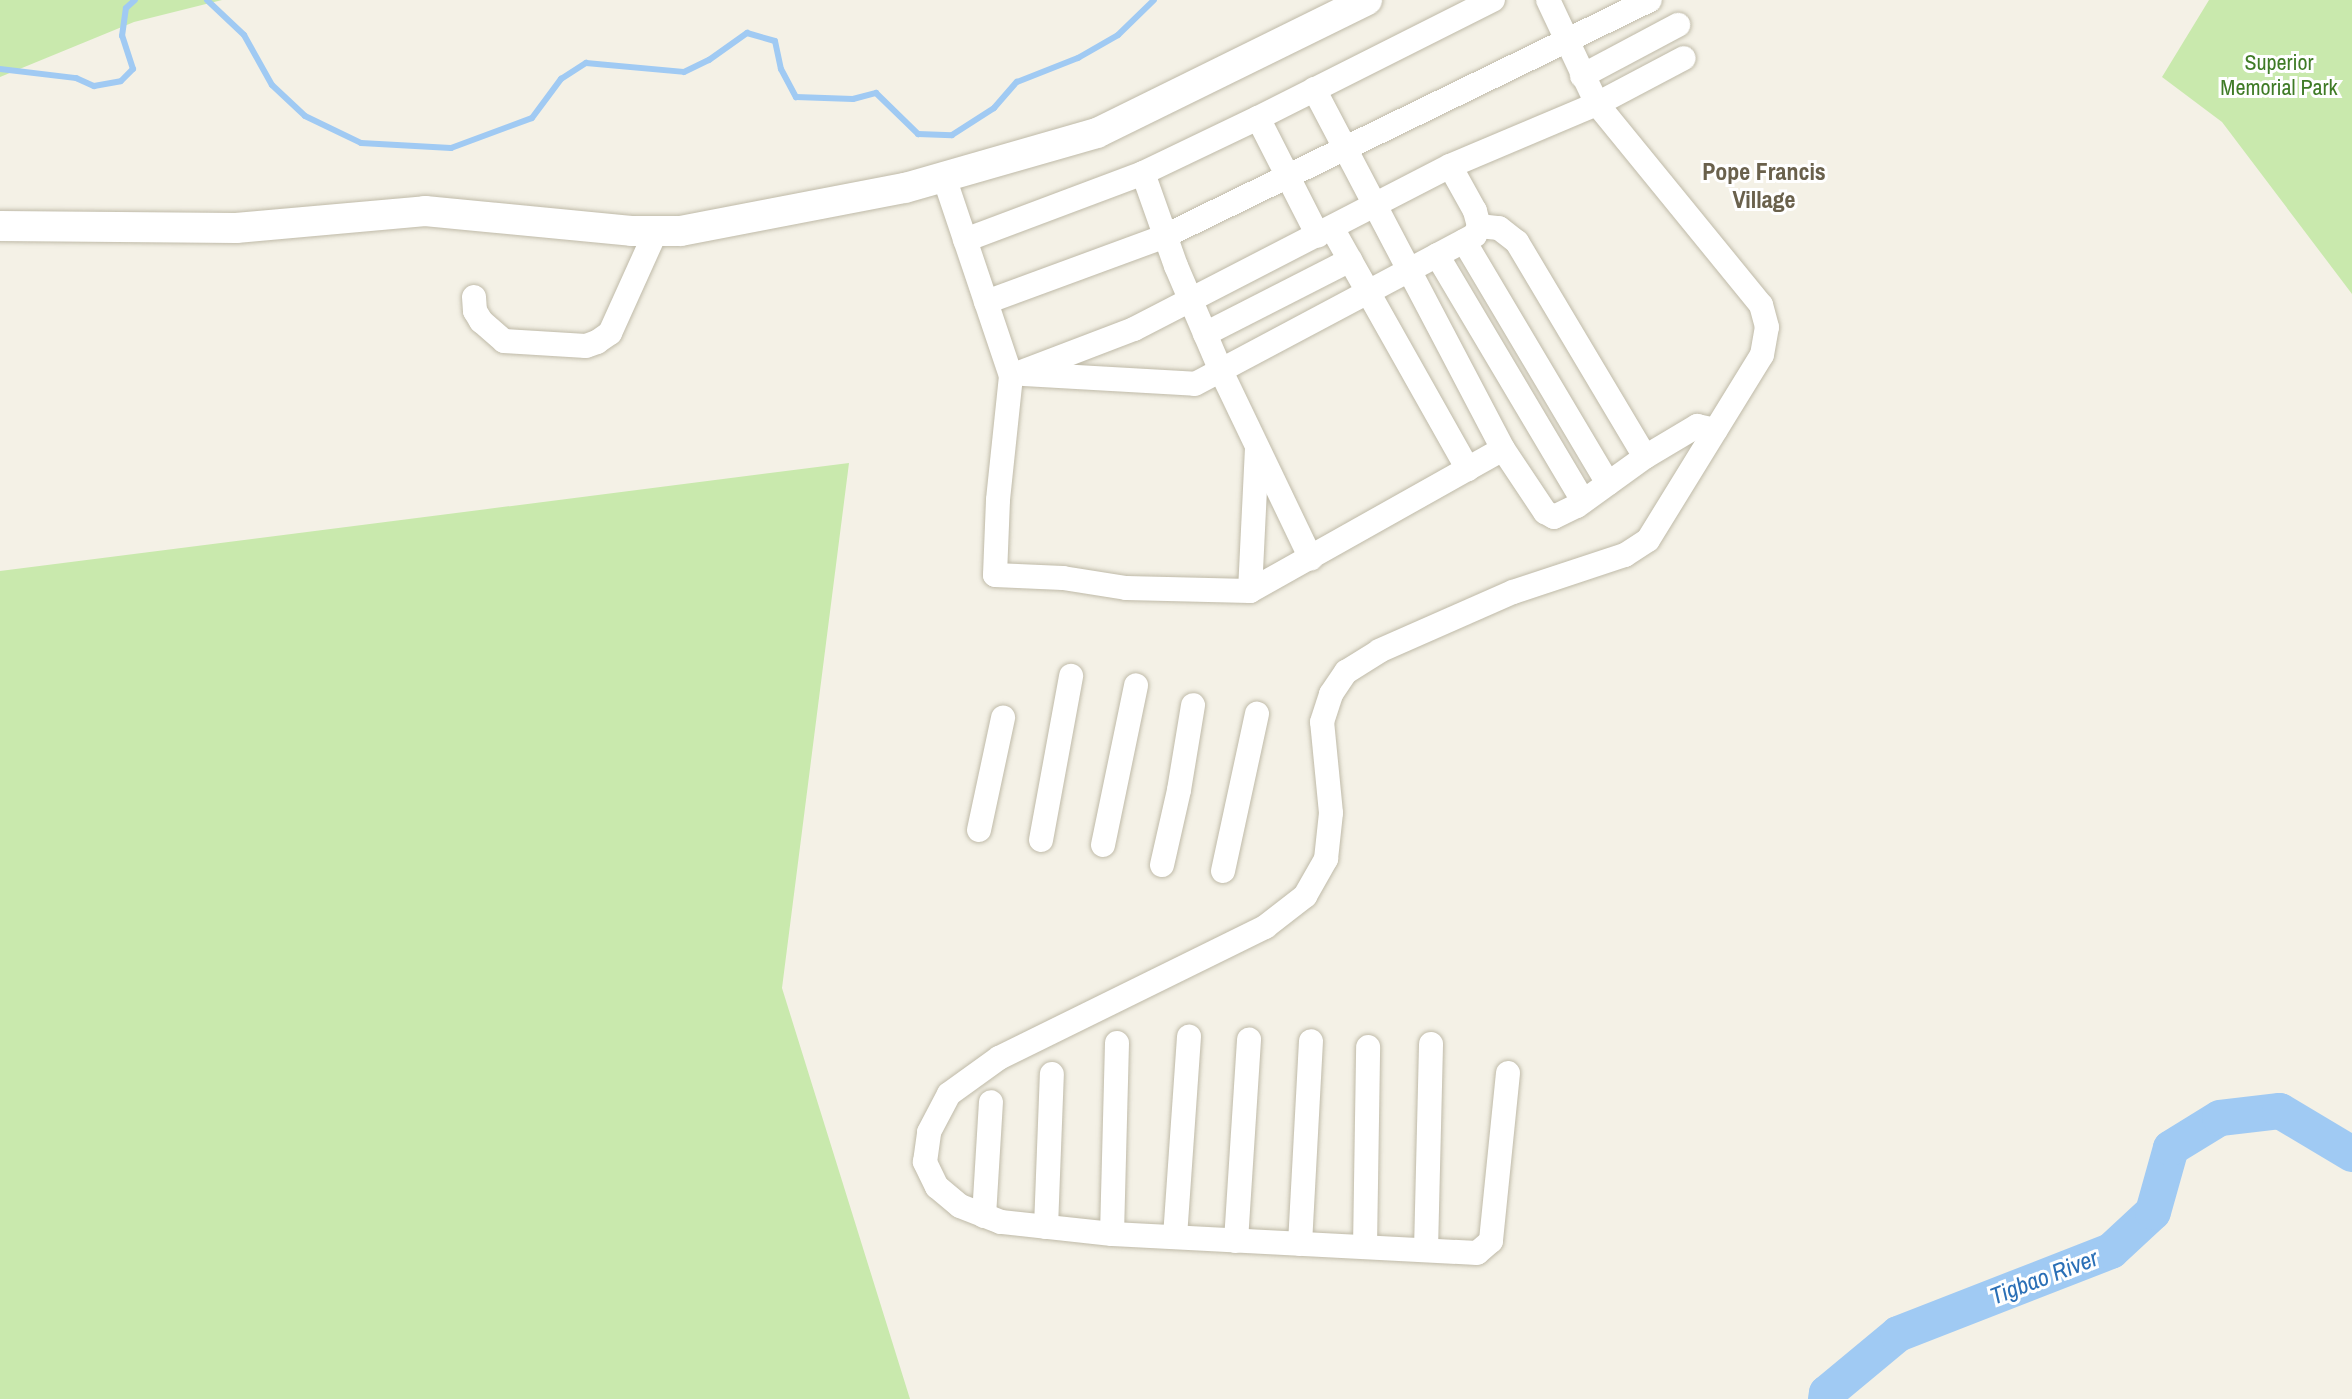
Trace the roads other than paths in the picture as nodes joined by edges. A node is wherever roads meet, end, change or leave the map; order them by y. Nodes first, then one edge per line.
1 (1367, 0) edge
2 (1493, 0) edge
3 (1548, 0) edge
4 (1650, 0) edge
5 (1678, 25) dead end
6 (1566, 44) junction
7 (1684, 58) dead end
8 (1582, 76) junction
9 (1314, 89) junction
10 (1597, 104) junction
11 (1258, 118) junction
12 (1344, 147) junction
13 (1450, 166) junction
14 (1143, 173) junction
15 (1288, 176) junction
16 (944, 177) junction
17 (1375, 208) junction
18 (0, 226) edge
19 (656, 231) junction
20 (1325, 232) junction
21 (1472, 234) junction
22 (1165, 236) junction
23 (965, 240) junction
24 (1437, 255) junction
25 (1350, 260) junction
26 (1409, 272) junction
27 (1368, 290) junction
28 (474, 297) dead end
29 (986, 302) junction
30 (1191, 302) junction
31 (1205, 334) junction
32 (1221, 371) junction
33 (1014, 374) junction
34 (1716, 430) junction
35 (1258, 445) junction
36 (1503, 449) junction
37 (1645, 457) junction
38 (1468, 469) junction
39 (1608, 484) junction
40 (1583, 501) junction
41 (1311, 559) junction
42 (1250, 591) junction
43 (1071, 676) dead end
44 (1136, 685) dead end
45 (1193, 705) dead end
46 (1257, 714) dead end
47 (1003, 718) dead end
48 (979, 830) dead end
49 (1041, 840) dead end
50 (1103, 845) dead end
51 (1162, 865) dead end
52 (1223, 871) dead end
53 (1189, 1036) dead end
54 (1249, 1039) dead end
55 (1311, 1041) dead end
56 (1117, 1043) dead end
57 (1431, 1044) dead end
58 (1368, 1047) dead end
59 (1508, 1073) dead end
60 (1052, 1074) dead end
61 (991, 1102) dead end
62 (984, 1216) junction
63 (1046, 1227) junction
64 (1112, 1234) junction
65 (1175, 1237) junction
66 (1236, 1241) junction
67 (1300, 1244) junction
68 (1365, 1247) junction
69 (1426, 1250) junction

1 - 16 street
2 - 9 street
3 - 6 street
4 - 6 street
5 - 8 street
6 - 8 street
6 - 12 street
7 - 10 street
8 - 10 street
9 - 11 street
9 - 12 street
10 - 13 street
10 - 34 street
11 - 14 street
11 - 15 street
12 - 15 street
12 - 17 street
13 - 17 street
13 - 21 street
14 - 22 street
14 - 23 street
15 - 20 street
15 - 22 street
16 - 19 street
16 - 23 street
17 - 20 street
17 - 26 street
18 - 19 street
19 - 28 street
20 - 25 street
20 - 30 street
21 - 24 street
21 - 37 street
21 - 39 street
22 - 29 street
22 - 30 street
23 - 29 street
24 - 26 street
24 - 40 street
25 - 27 street
25 - 31 street
26 - 27 street
26 - 36 street
27 - 32 street
27 - 38 street
29 - 33 street
30 - 31 street
30 - 33 street
31 - 32 street
32 - 33 street
32 - 35 street
33 - 42 street
34 - 37 street
34 - 62 street
35 - 41 street
35 - 42 street
36 - 38 street
36 - 40 street
37 - 39 street
38 - 41 street
39 - 40 street
41 - 42 street
43 - 49 street
44 - 50 street
45 - 51 street
46 - 52 street
47 - 48 street
53 - 65 street
54 - 66 street
55 - 67 street
56 - 64 street
57 - 69 street
58 - 68 street
59 - 69 street
60 - 63 street
61 - 62 street
62 - 63 street
63 - 64 street
64 - 65 street
65 - 66 street
66 - 67 street
67 - 68 street
68 - 69 street

